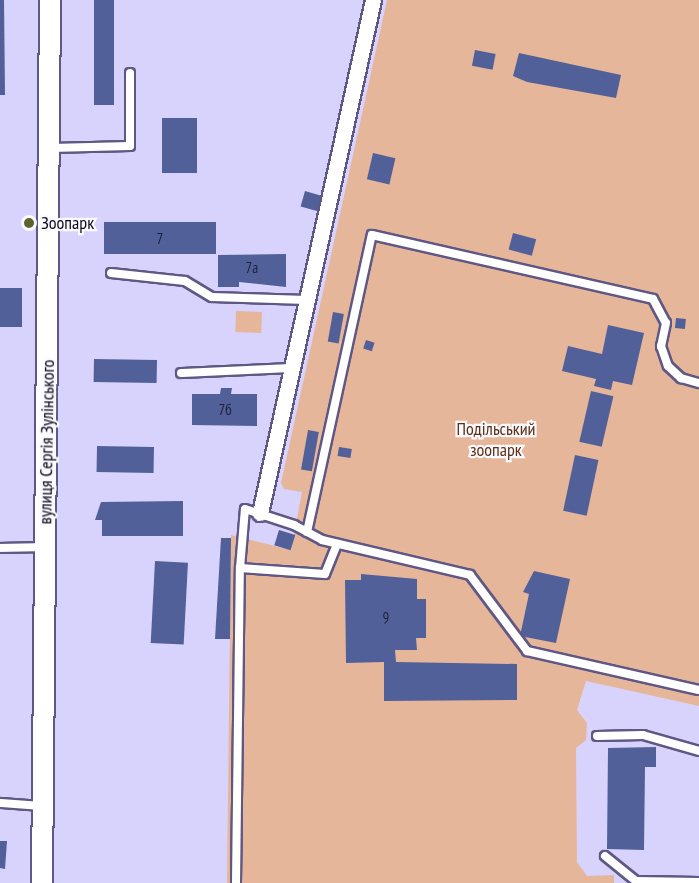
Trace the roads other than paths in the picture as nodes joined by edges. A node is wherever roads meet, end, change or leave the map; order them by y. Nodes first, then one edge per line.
1 (50, 0) edge
2 (373, 0) edge
3 (130, 73) dead end
4 (51, 148) junction
5 (111, 273) dead end
6 (308, 300) junction
7 (292, 368) junction
8 (181, 373) dead end
9 (699, 383) edge
10 (260, 513) junction
11 (307, 532) junction
12 (338, 544) junction
13 (45, 547) junction
14 (0, 548) edge
15 (240, 568) junction
16 (699, 690) edge
17 (597, 736) dead end
18 (699, 752) edge
19 (0, 803) edge
20 (41, 806) junction
21 (605, 856) dead end
22 (699, 882) edge
23 (42, 883) edge
24 (236, 883) edge

1 - 4 street, вулиця Сергія Зулінського
2 - 6 street
3 - 4 lane
4 - 13 street, вулиця Сергія Зулінського
5 - 6 lane
6 - 7 street
7 - 8 lane
7 - 10 street
9 - 11 lane
10 - 11 lane
10 - 15 lane
11 - 12 lane
12 - 15 lane
12 - 16 lane
13 - 14 lane
13 - 20 street, вулиця Сергія Зулінського
15 - 24 lane
17 - 18 lane
19 - 20 lane
20 - 23 street, вулиця Сергія Зулінського
21 - 22 lane

